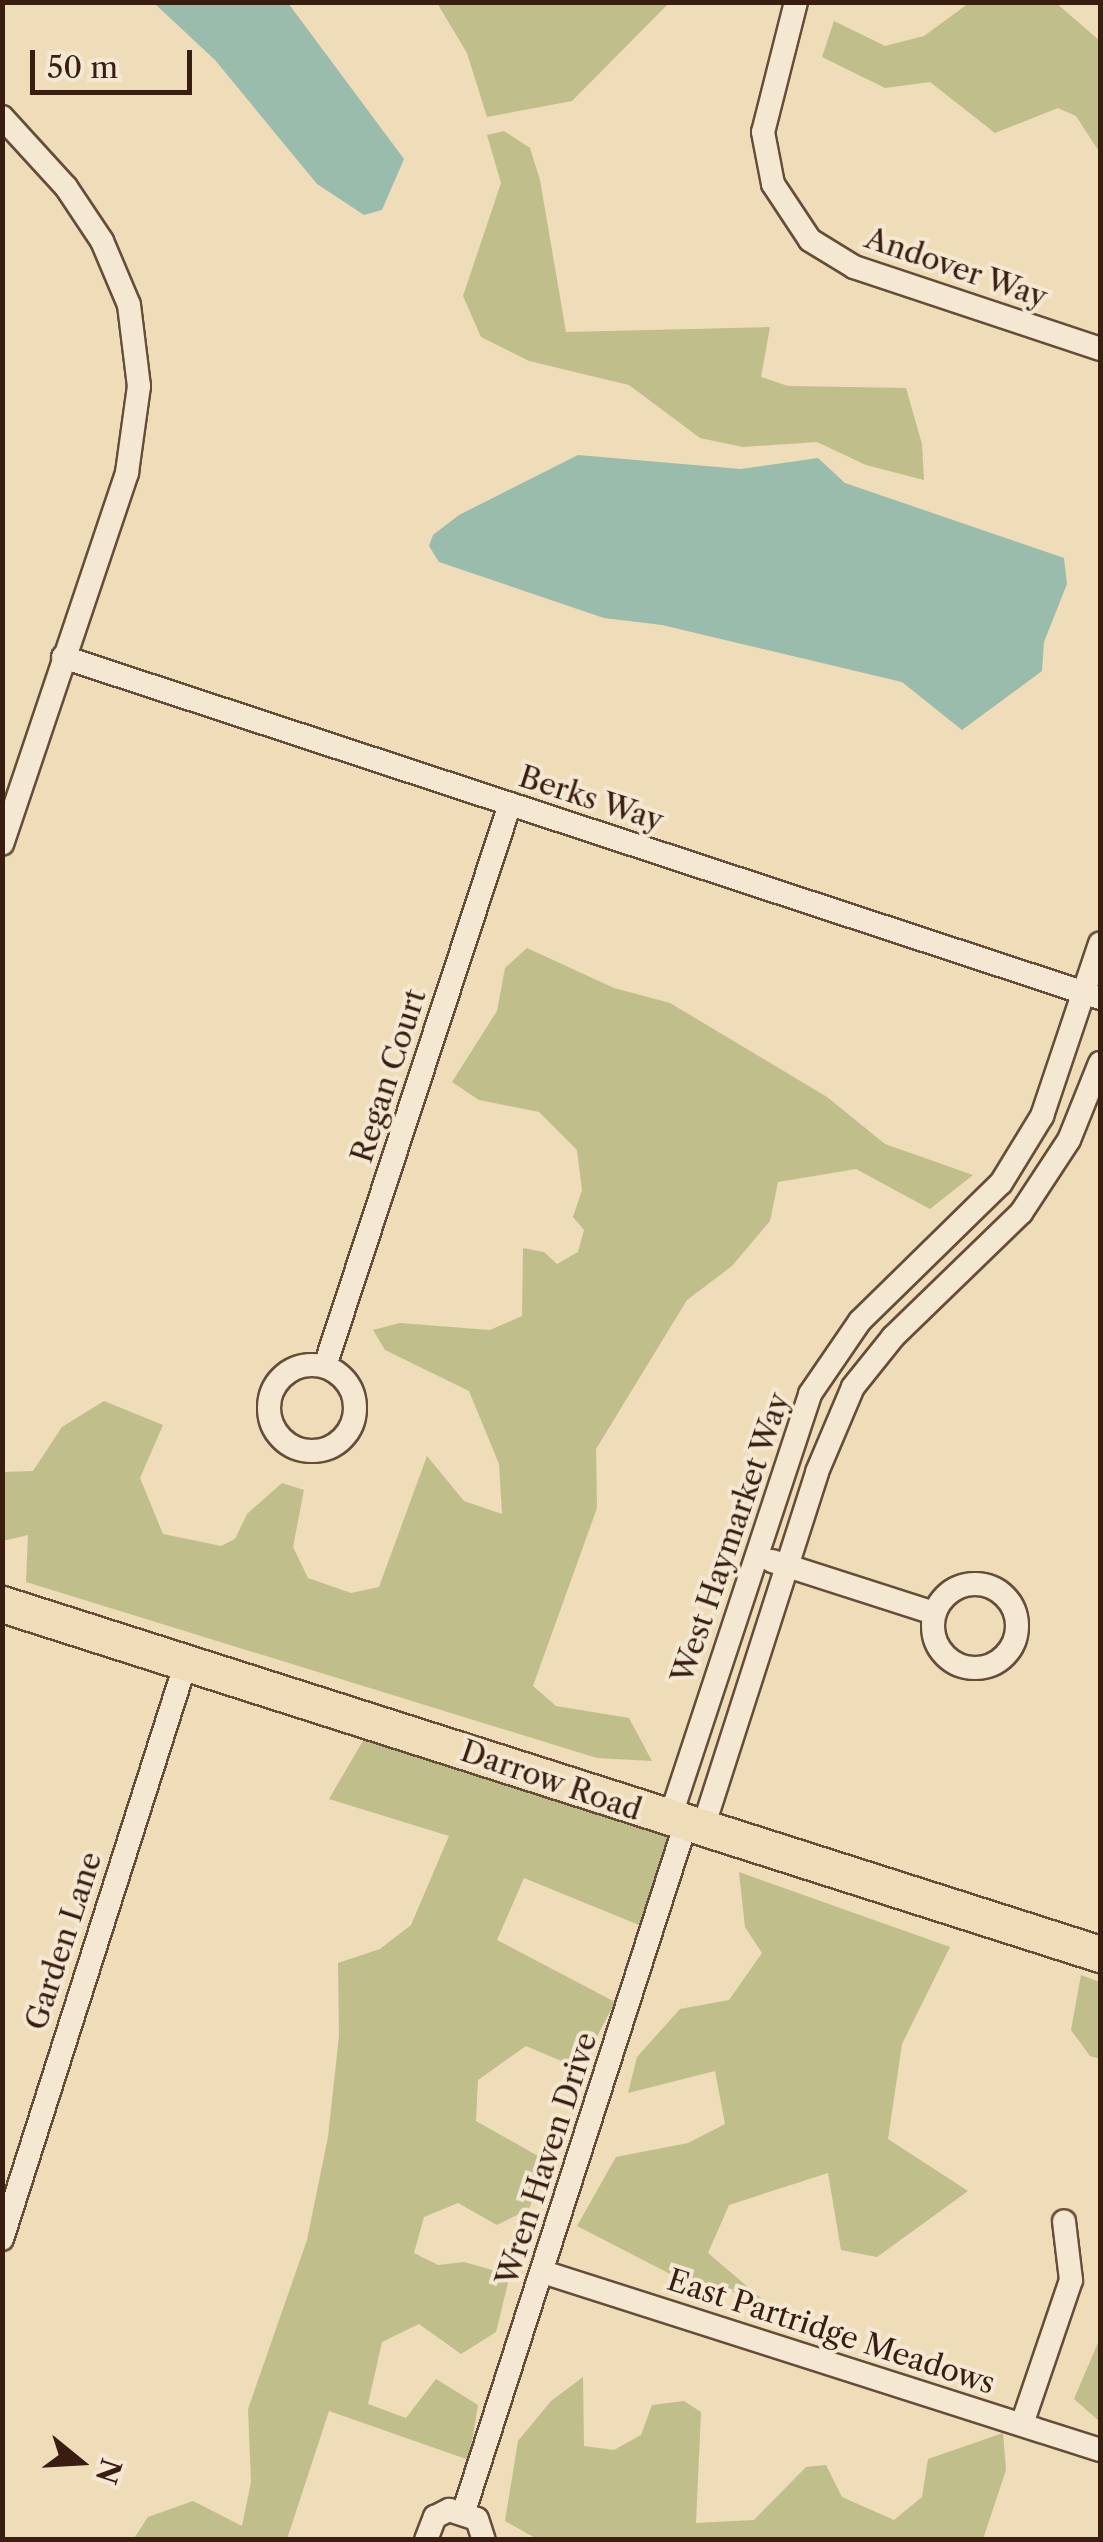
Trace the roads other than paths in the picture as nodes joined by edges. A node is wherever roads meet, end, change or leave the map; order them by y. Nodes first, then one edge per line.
1 (796, 2) edge
2 (2, 117) edge
3 (1100, 349) edge
4 (63, 657) junction
5 (510, 804) junction
6 (2, 844) edge
7 (1100, 944) edge
8 (1092, 995) edge
9 (1100, 1063) edge
10 (325, 1366) dead end
11 (755, 1556) junction
12 (786, 1565) junction
13 (2, 1604) edge
14 (934, 1613) dead end
15 (186, 1662) junction
16 (685, 1826) junction
17 (1100, 1954) edge
18 (1064, 2222) dead end
19 (2, 2239) edge
20 (542, 2272) junction
21 (1022, 2424) junction
22 (1100, 2450) edge
23 (464, 2510) junction
24 (426, 2540) edge
25 (484, 2540) edge

1 - 3 street, Andover Way
2 - 4 street
4 - 5 street, Berks Way
4 - 6 street
5 - 8 street, Berks Way
5 - 10 street, Regan Court
7 - 8 street, West Haymarket Way
8 - 11 street, West Haymarket Way
9 - 12 street, West Haymarket Way
11 - 12 street
11 - 16 street, West Haymarket Way
12 - 14 street
12 - 16 street, West Haymarket Way
13 - 15 main road, Darrow Road
15 - 16 main road, Darrow Road
15 - 19 street, Garden Lane
16 - 17 main road, Darrow Road
16 - 20 street, Wren Haven Drive
18 - 21 street
20 - 21 street, East Partridge Meadows
20 - 23 street, Wren Haven Drive
21 - 22 street, East Partridge Meadows
23 - 24 street
23 - 25 street

